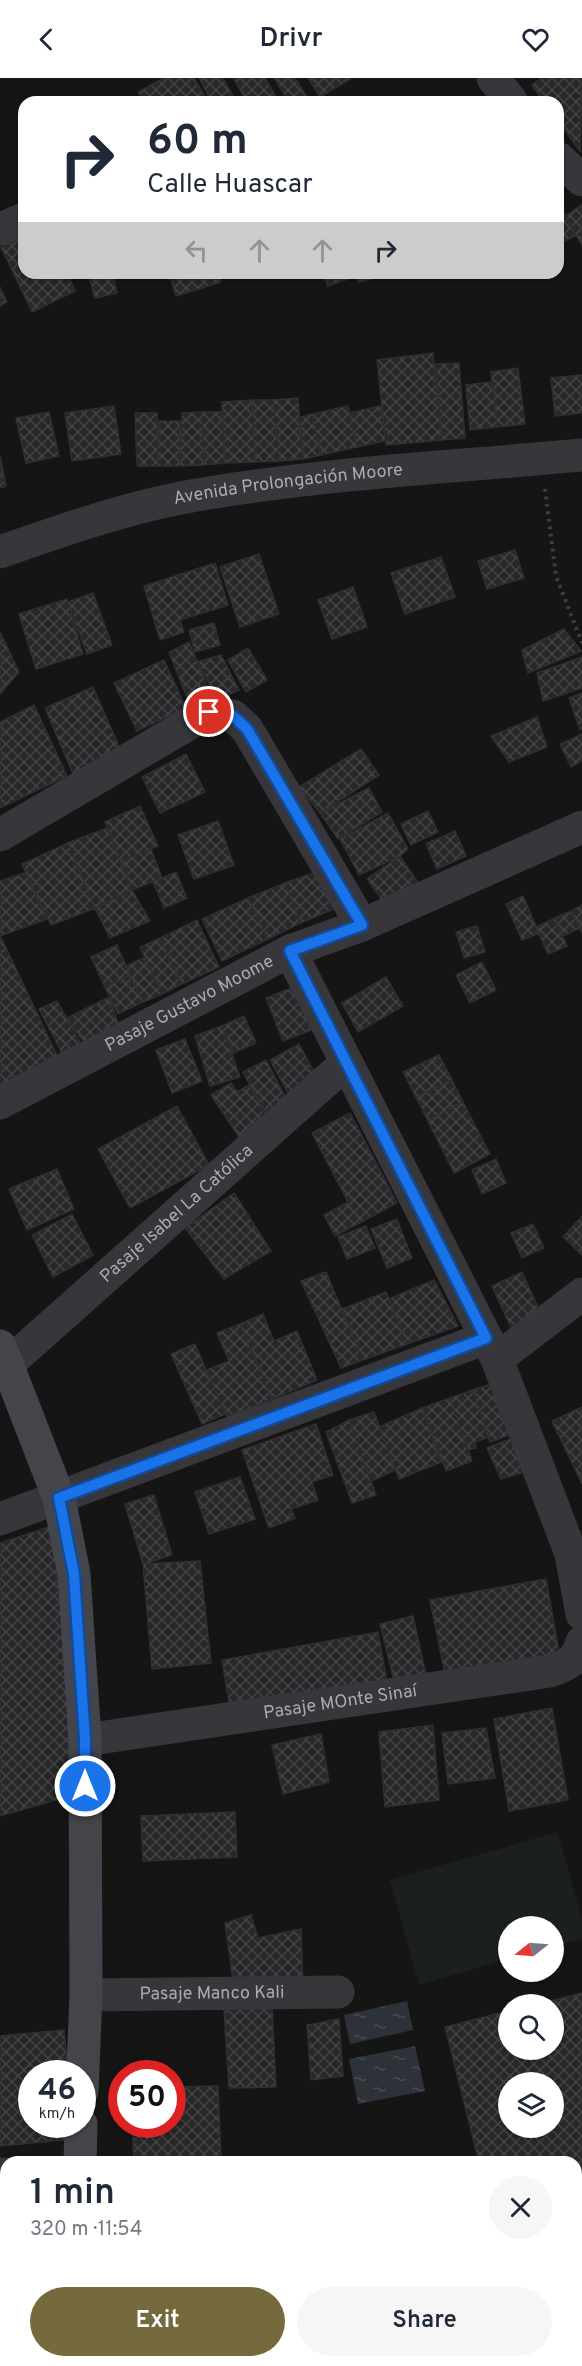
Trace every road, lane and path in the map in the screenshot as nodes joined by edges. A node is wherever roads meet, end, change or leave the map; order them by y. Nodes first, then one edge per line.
1 (493, 78) edge
2 (507, 96) edge
3 (564, 164) edge
4 (582, 180) edge
5 (18, 222) edge
6 (0, 229) edge
7 (582, 455) edge
8 (541, 459) junction
9 (0, 552) edge
10 (582, 643) edge
11 (582, 827) edge
12 (0, 835) edge
13 (362, 925) junction
14 (290, 951) junction
15 (345, 1064) junction
16 (0, 1103) edge
17 (582, 1294) edge
18 (491, 1348) junction
19 (4, 1355) edge
20 (59, 1498) junction
21 (0, 1519) edge
22 (577, 1548) edge
23 (582, 1614) edge
24 (582, 1642) edge
25 (85, 1740) junction
26 (338, 1992) dead end
27 (86, 1995) junction
28 (83, 2060) edge
29 (81, 2138) edge
30 (80, 2156) edge

1 - 2 street
3 - 4 street
5 - 6 street
7 - 8 street, Avenida Prolongación Moore
8 - 9 street, Avenida Prolongación Moore
8 - 10 path
11 - 13 street, Pasaje Gustavo Moome
12 - 13 street
13 - 14 street, Pasaje Gustavo Moome
14 - 15 street
14 - 16 street, Pasaje Gustavo Moome
15 - 18 street
15 - 19 street, Pasaje Isabel La Católica
17 - 18 street
18 - 20 street
18 - 22 street
19 - 20 main road
20 - 21 street
20 - 25 main road
22 - 23 street
24 - 25 street, Pasaje MOnte Sinaí
25 - 27 main road
26 - 27 street, Pasaje Manco Kali
27 - 28 main road
29 - 30 main road

